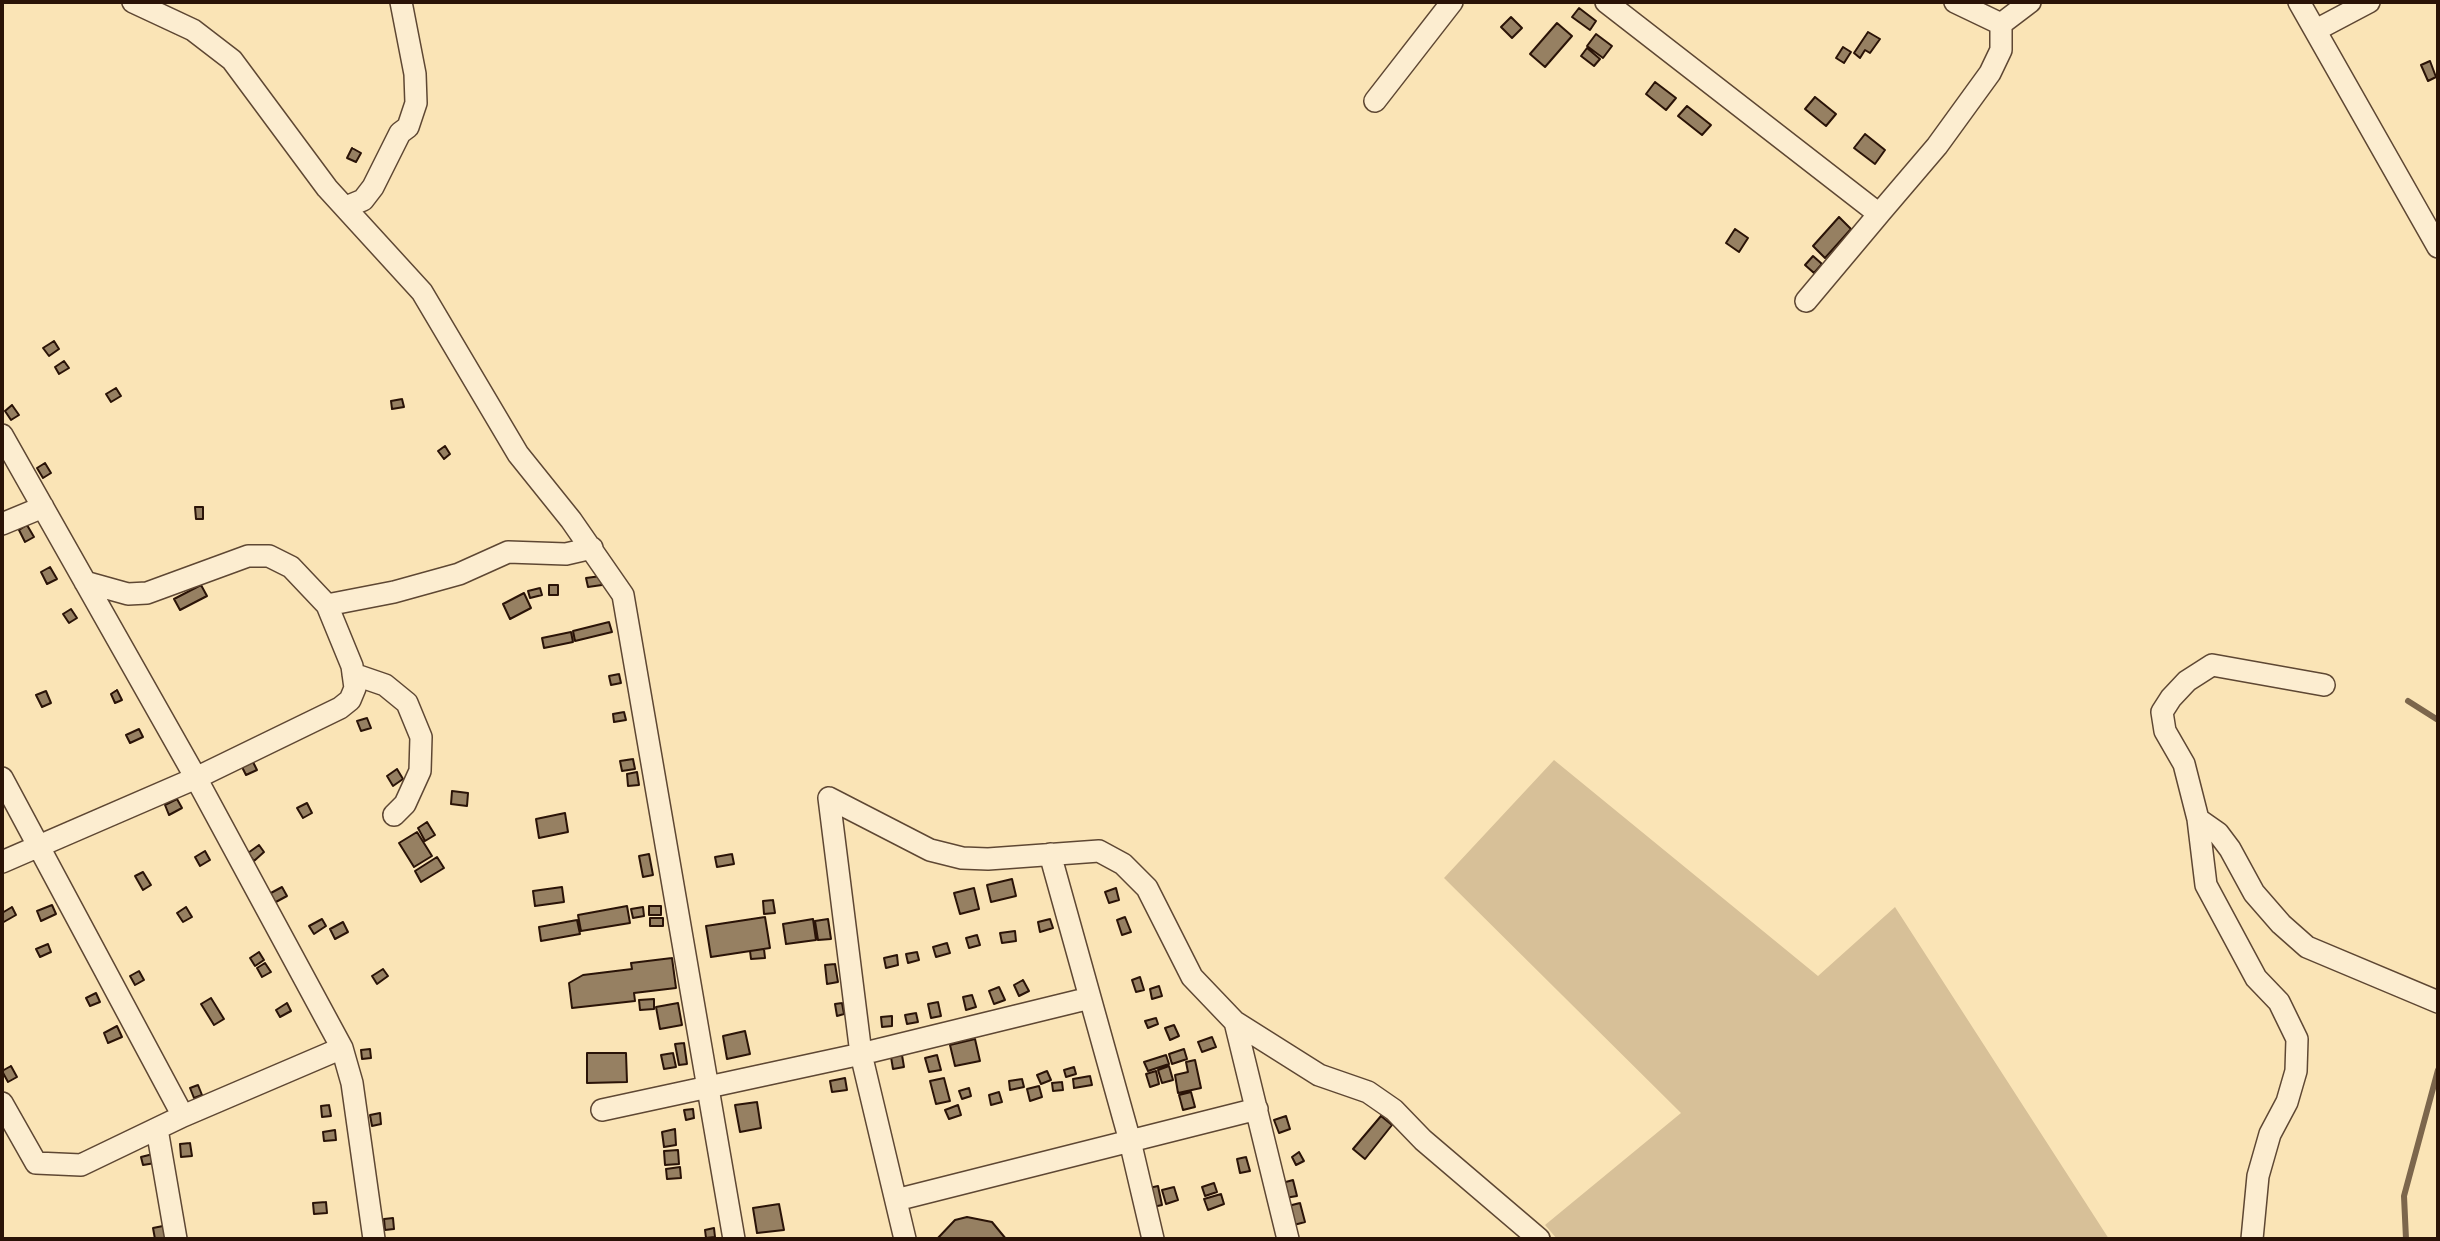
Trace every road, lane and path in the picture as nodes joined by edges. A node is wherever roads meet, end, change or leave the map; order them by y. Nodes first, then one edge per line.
1 (133, 2) edge
2 (401, 2) edge
3 (1452, 2) edge
4 (1606, 2) edge
5 (1955, 2) edge
6 (2030, 2) edge
7 (2300, 2) edge
8 (2369, 2) edge
9 (2001, 24) junction
10 (2316, 30) junction
11 (1375, 101) dead end
12 (346, 207) junction
13 (1879, 214) junction
14 (2438, 247) edge
15 (1806, 301) dead end
16 (2, 435) edge
17 (43, 507) junction
18 (2, 524) edge
19 (592, 548) junction
20 (85, 582) junction
21 (327, 604) junction
22 (353, 674) junction
23 (2325, 685) dead end
24 (2, 778) edge
25 (196, 778) junction
26 (394, 815) dead end
27 (2198, 819) junction
28 (38, 846) junction
29 (1050, 854) junction
30 (2, 862) edge
31 (1090, 998) junction
32 (2438, 1002) edge
33 (1235, 1022) junction
34 (342, 1048) junction
35 (861, 1055) junction
36 (706, 1088) junction
37 (2, 1103) edge
38 (1257, 1109) junction
39 (602, 1110) dead end
40 (183, 1116) junction
41 (157, 1129) junction
42 (1130, 1141) junction
43 (896, 1199) junction
44 (176, 1239) edge
45 (374, 1239) edge
46 (734, 1239) edge
47 (905, 1239) edge
48 (1153, 1239) edge
49 (1288, 1239) edge
50 (1539, 1239) edge
51 (2252, 1239) edge

1 - 12 street
2 - 12 street
3 - 11 street
4 - 13 street
5 - 9 street
6 - 9 street
7 - 10 street
8 - 10 street
9 - 13 street
10 - 14 street
12 - 19 street
13 - 15 street
16 - 17 street
17 - 18 street
17 - 20 street
19 - 21 street
19 - 36 street
20 - 21 street
20 - 25 street
21 - 22 street
22 - 25 street
22 - 26 street
23 - 27 street
24 - 28 street
25 - 28 street
25 - 34 street
27 - 32 street
27 - 51 street
28 - 30 street
28 - 40 street
29 - 31 street
29 - 33 street
29 - 35 street
31 - 35 street
31 - 42 street
33 - 38 street
33 - 50 street
34 - 40 street
34 - 45 street
35 - 36 street
35 - 43 street
36 - 39 street
36 - 46 street
37 - 41 street
38 - 42 street
38 - 49 street
40 - 41 street
41 - 44 street
42 - 43 street
42 - 48 street
43 - 47 street

